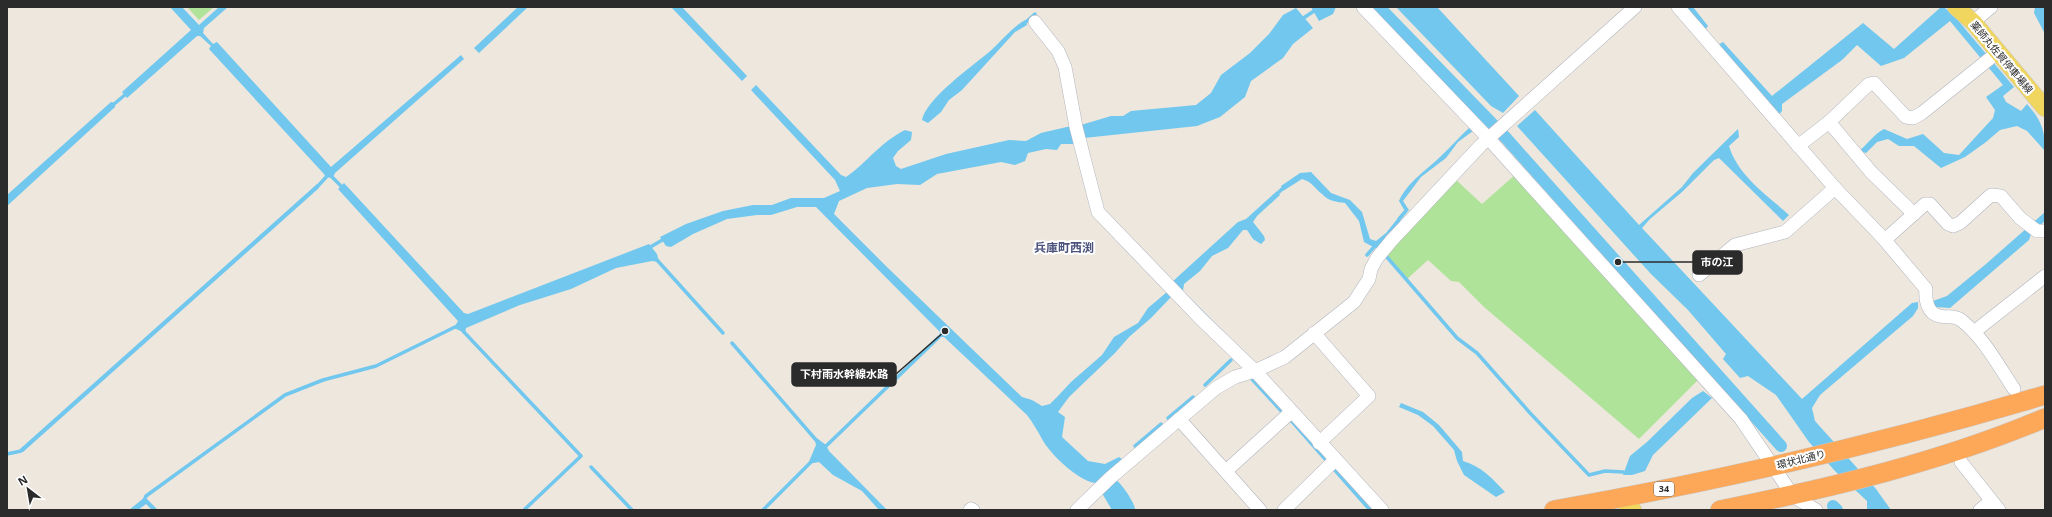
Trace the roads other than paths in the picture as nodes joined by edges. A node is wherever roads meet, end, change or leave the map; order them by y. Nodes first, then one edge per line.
1 (1363, 7) edge
2 (1635, 7) edge
3 (1678, 7) edge
4 (1956, 7) edge
5 (1991, 7) edge
6 (1035, 22) dead end
7 (1973, 22) junction
8 (1996, 54) junction
9 (2045, 108) edge
10 (1829, 122) junction
11 (1488, 138) junction
12 (1798, 146) junction
13 (1835, 188) junction
14 (1914, 214) junction
15 (2040, 229) edge
16 (1883, 238) junction
17 (1699, 275) dead end
18 (2045, 276) edge
19 (1979, 328) dead end
20 (1314, 333) junction
21 (1254, 371) junction
22 (2014, 389) dead end
23 (2045, 395) edge
24 (1288, 415) junction
25 (1179, 419) junction
26 (2042, 423) edge
27 (1319, 443) junction
28 (1961, 462) dead end
29 (1332, 463) junction
30 (1774, 466) junction
31 (1226, 471) junction
32 (1793, 496) junction
33 (1995, 505) edge
34 (1626, 506) edge
35 (1077, 510) edge
36 (1260, 510) edge
37 (1284, 510) edge
38 (1382, 510) edge
39 (1554, 510) edge
40 (1720, 510) edge
41 (1752, 510) edge
42 (1816, 510) edge
43 (1980, 510) edge

1 - 11 street
2 - 11 street
3 - 12 street
4 - 7 main road, 薬師丸佐賀停車場線
5 - 7 street
6 - 21 street
7 - 8 main road, 薬師丸佐賀停車場線
8 - 9 main road, 薬師丸佐賀停車場線
8 - 10 street
10 - 12 street
10 - 14 street
11 - 20 street
11 - 30 street
12 - 13 street
13 - 16 street
13 - 17 street
14 - 15 street
14 - 16 street
16 - 22 street
18 - 19 street
20 - 21 street
20 - 27 street
21 - 24 street
21 - 25 street
23 - 30 highway, 環状北通り / 34
24 - 27 street
24 - 31 street
25 - 31 street
25 - 35 street
26 - 32 highway
27 - 29 street
28 - 33 street
29 - 37 street
29 - 38 street
30 - 32 street
30 - 34 highway, 環状北通り / 34
31 - 36 street
32 - 40 highway
32 - 41 highway
32 - 42 street
33 - 43 street
34 - 39 highway, 環状北通り / 34

